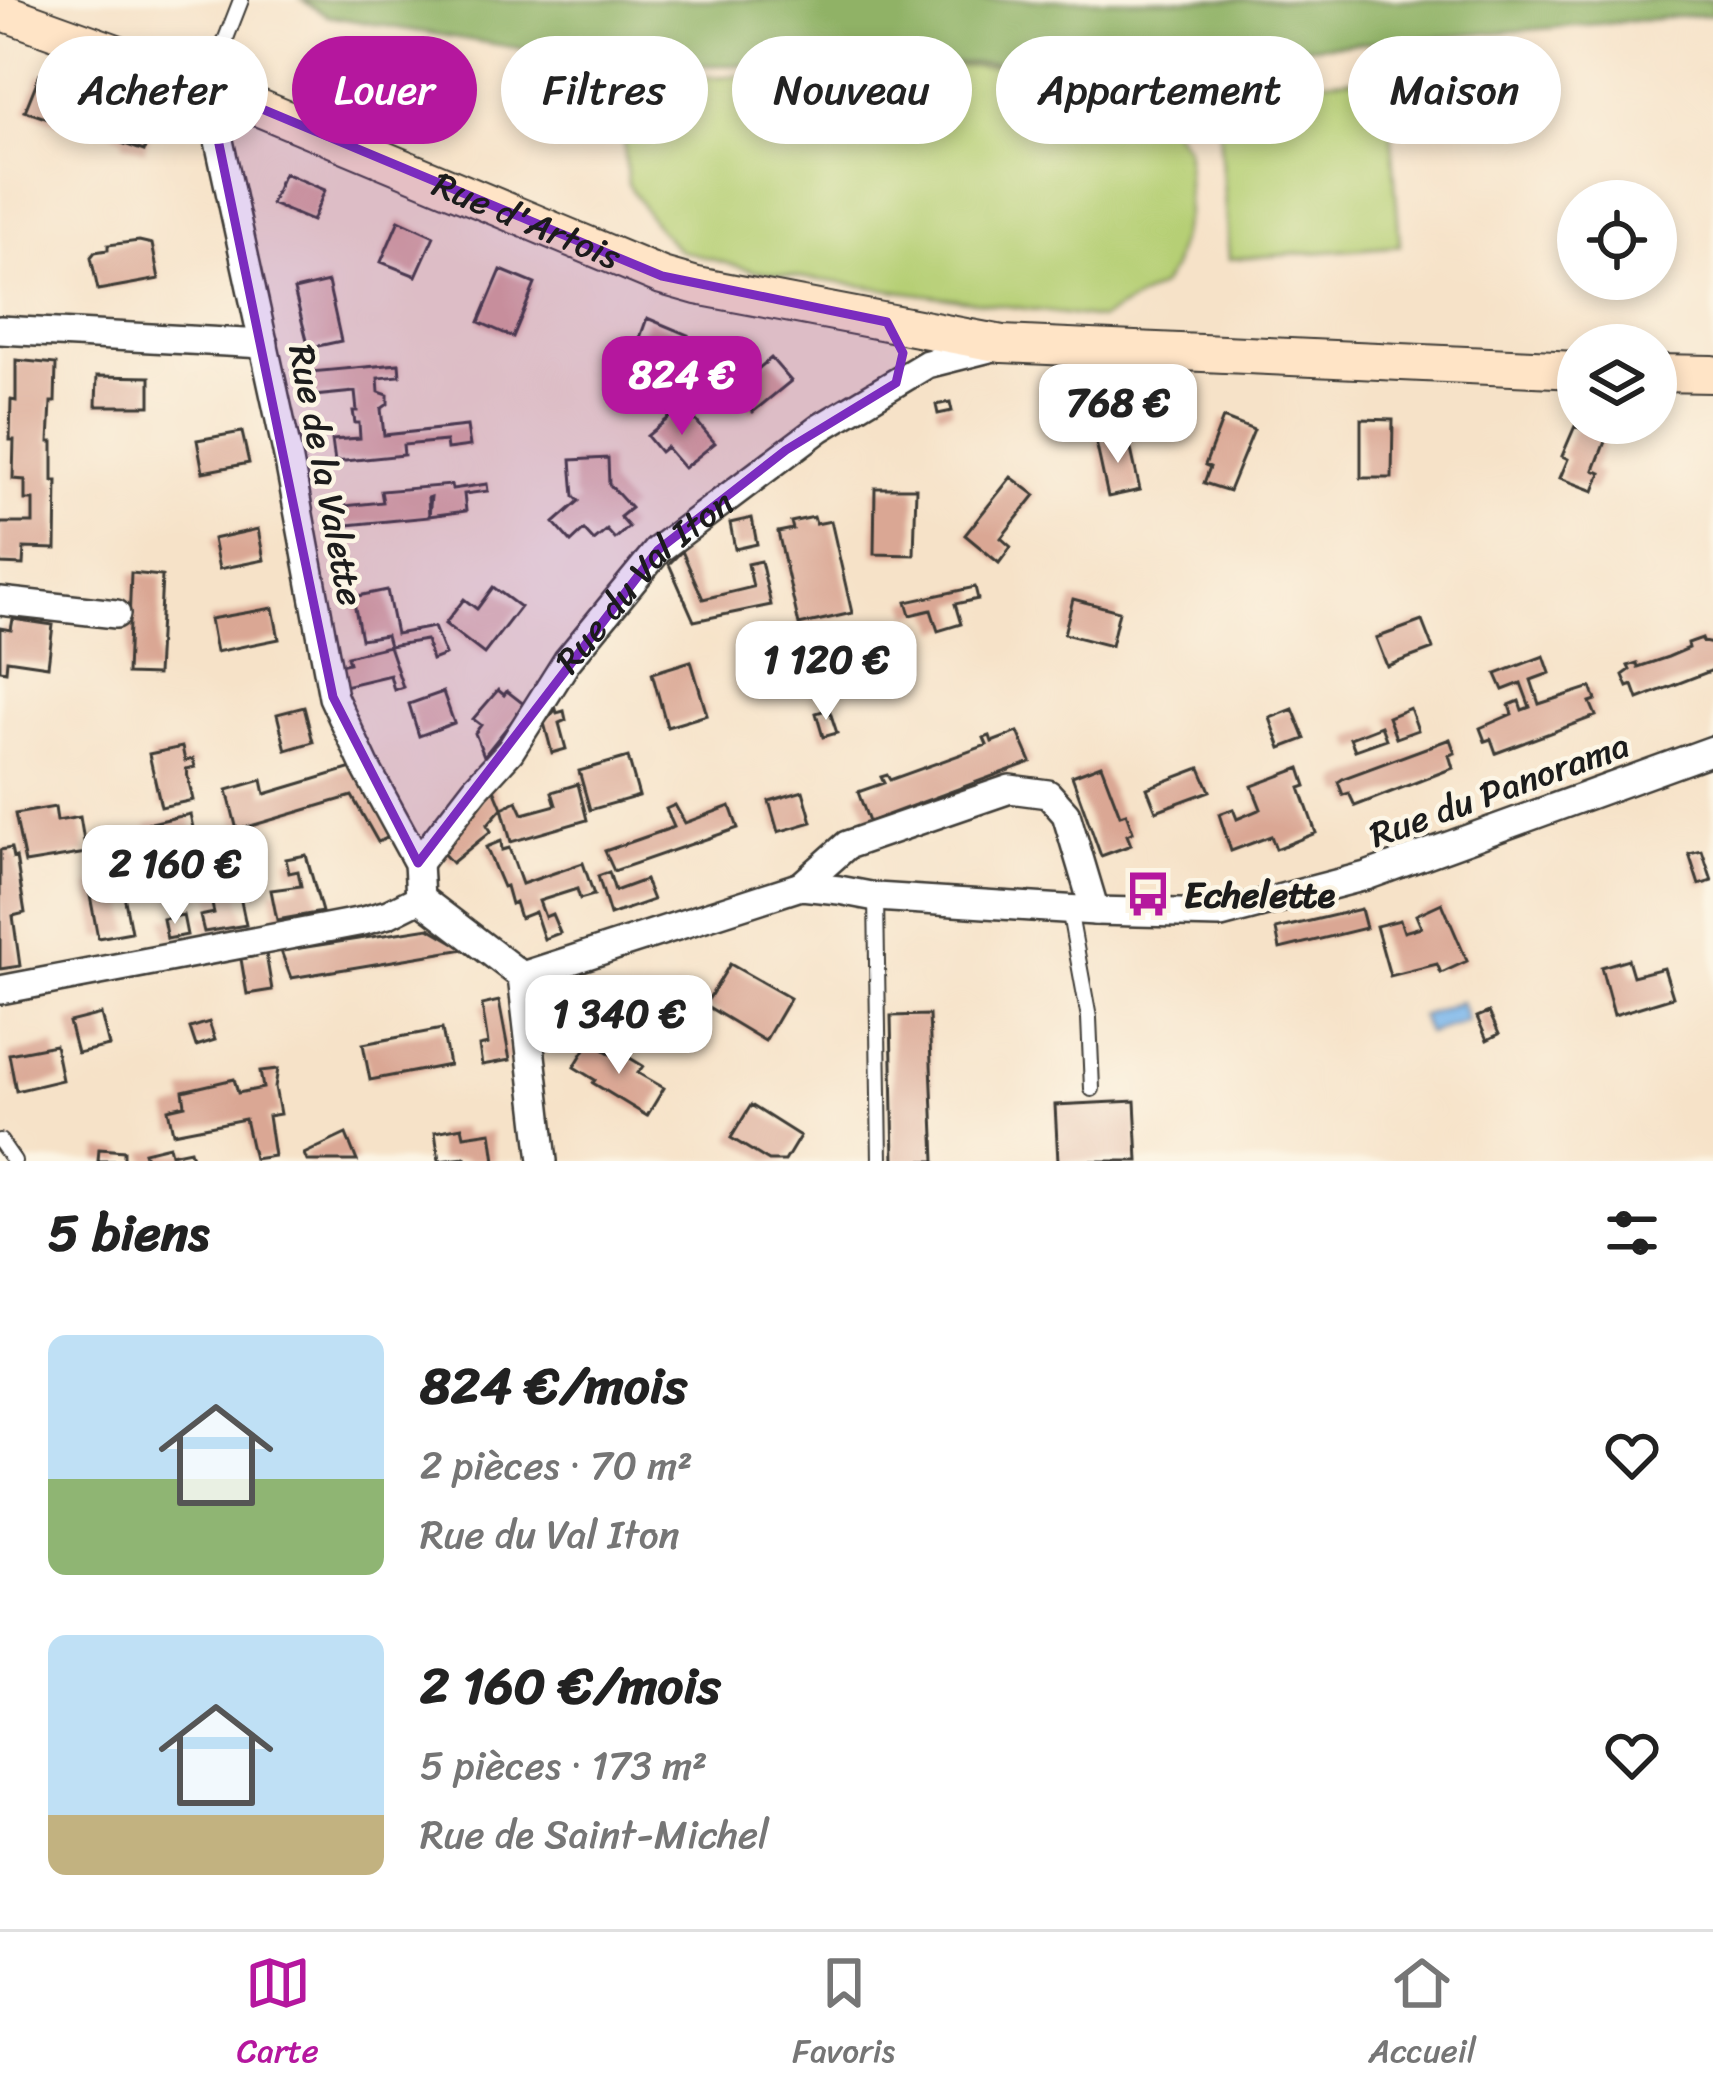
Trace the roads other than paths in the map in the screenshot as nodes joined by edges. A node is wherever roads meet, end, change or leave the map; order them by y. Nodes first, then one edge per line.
1 (241, 0) edge
2 (2, 7) edge
3 (77, 36) edge
4 (227, 36) edge
5 (268, 111) edge
6 (220, 144) edge
7 (887, 322) junction
8 (0, 330) edge
9 (264, 344) junction
10 (1002, 344) junction
11 (1557, 369) edge
12 (1677, 373) edge
13 (1713, 374) edge
14 (896, 383) junction
15 (0, 601) edge
16 (116, 614) dead end
17 (1713, 750) edge
18 (418, 863) junction
19 (801, 886) junction
20 (876, 897) junction
21 (420, 898) junction
22 (1082, 910) junction
23 (522, 976) junction
24 (0, 990) edge
25 (1092, 1089) dead end
26 (0, 1141) edge
27 (14, 1161) edge
28 (543, 1161) edge
29 (880, 1161) edge

1 - 4 lane
2 - 3 street, Rue d'Artois
5 - 7 street, Rue d'Artois
6 - 9 street, Rue de la Valette
7 - 10 street, Rue d'Artois
7 - 14 street
8 - 9 street
9 - 18 street, Rue de la Valette
10 - 11 street, Rue du Val Iton
10 - 14 street, Rue du Val Iton
12 - 13 street
14 - 18 street, Rue du Val Iton
15 - 16 street
17 - 22 street, Rue du Panorama
18 - 21 street
19 - 20 street, Rue du Panorama
19 - 22 street, Rue du Panorama
19 - 23 street, Rue du Panorama
20 - 22 street, Rue du Panorama
20 - 29 lane
21 - 23 street
21 - 24 street
22 - 25 lane
23 - 28 street
26 - 27 lane

